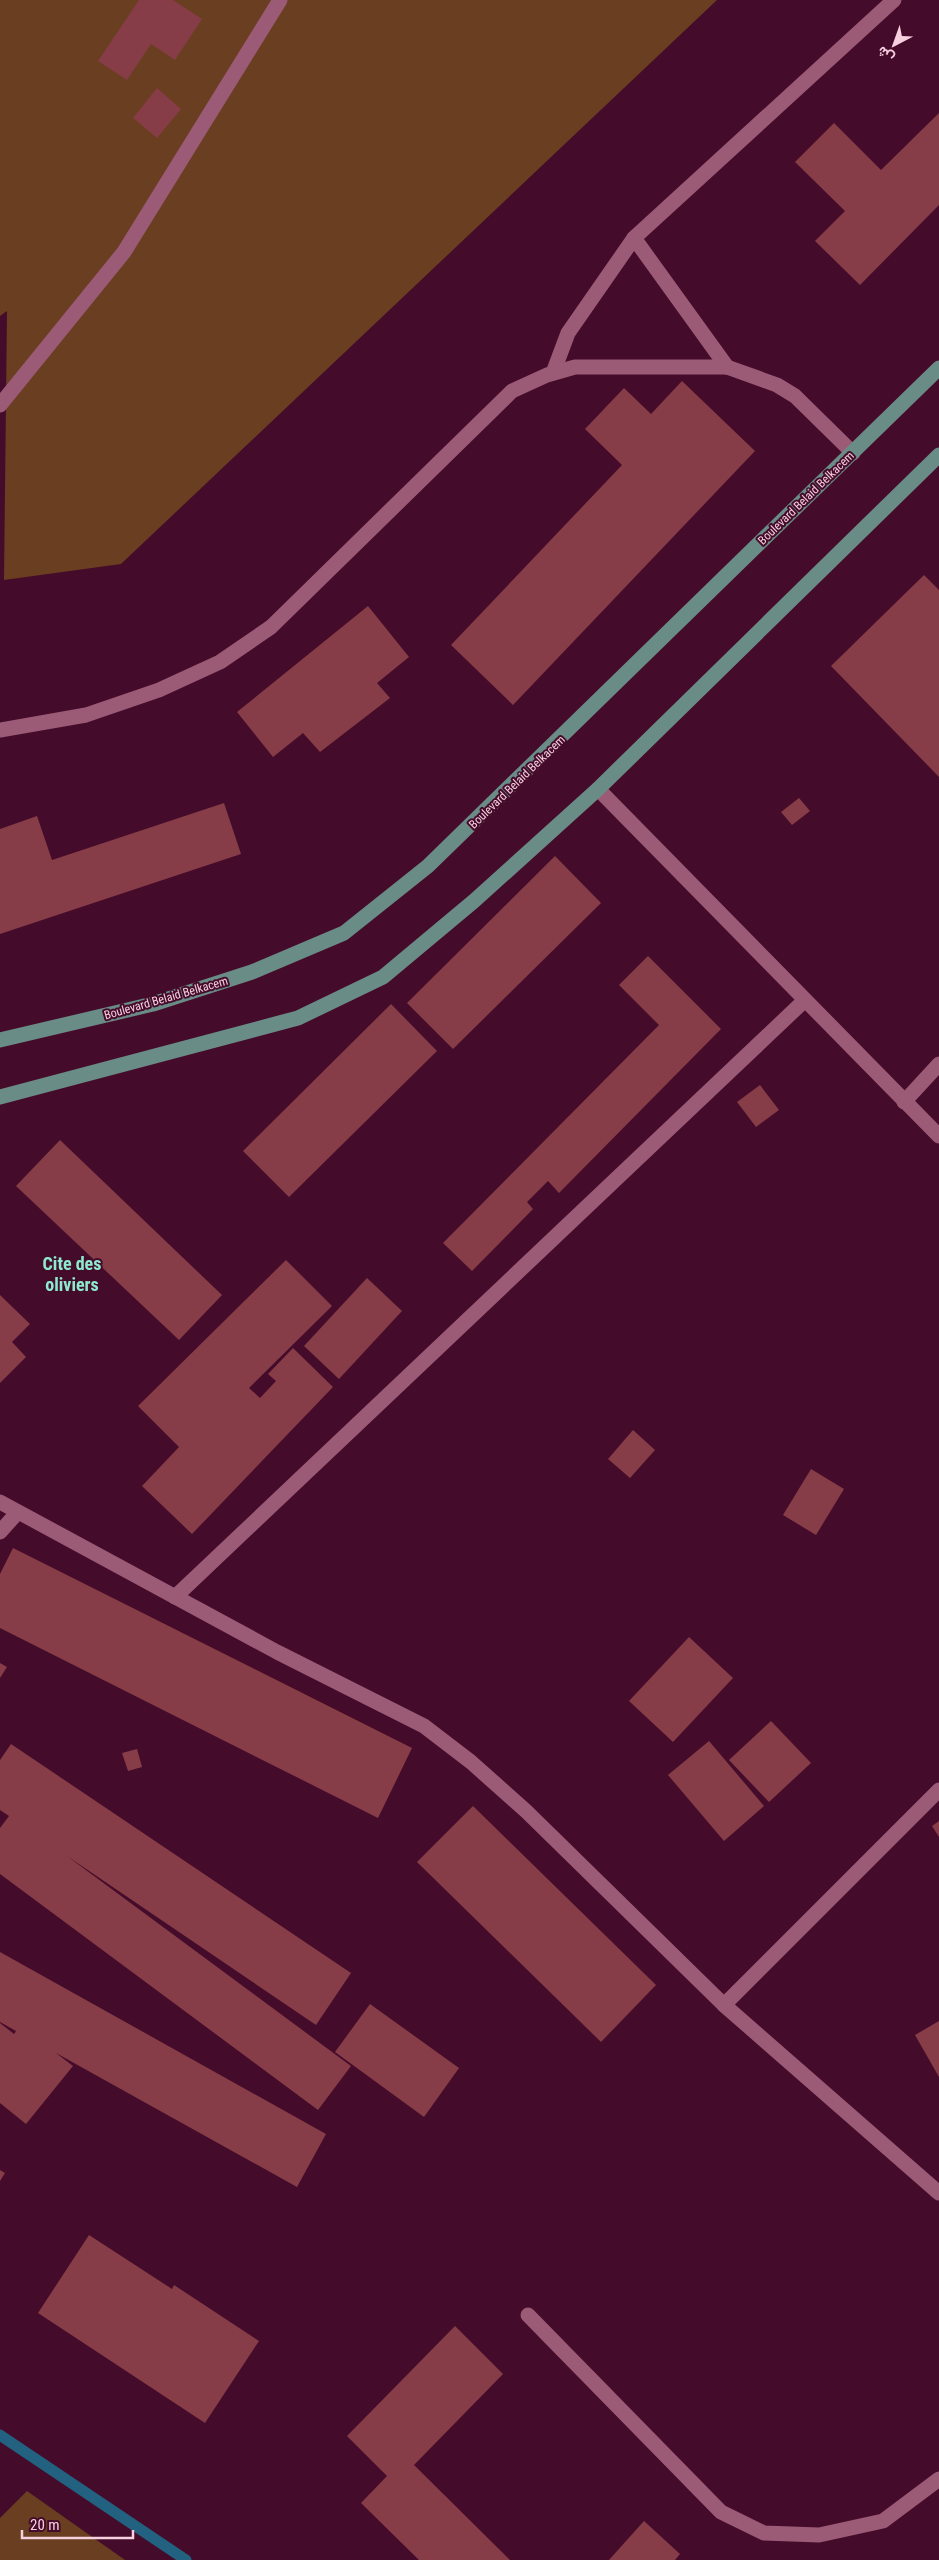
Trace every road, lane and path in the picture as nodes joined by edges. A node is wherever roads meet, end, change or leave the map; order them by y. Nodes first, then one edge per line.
1 (280, 0) edge
2 (894, 0) edge
3 (634, 238) junction
4 (727, 367) junction
5 (939, 368) edge
6 (553, 373) junction
7 (0, 405) edge
8 (853, 452) junction
9 (939, 455) edge
10 (0, 730) edge
11 (598, 789) junction
12 (805, 1000) junction
13 (0, 1040) edge
14 (939, 1064) edge
15 (0, 1097) edge
16 (904, 1102) junction
17 (939, 1136) edge
18 (0, 1502) edge
19 (17, 1513) junction
20 (0, 1532) edge
21 (175, 1597) junction
22 (939, 1790) edge
23 (724, 2005) junction
24 (939, 2193) edge
25 (528, 2315) dead end
26 (939, 2479) edge

1 - 7 street
2 - 3 street
3 - 4 street
3 - 6 street
4 - 6 street
4 - 8 street
5 - 8 main road, Boulevard Belaid Belkacem
6 - 10 street
8 - 13 main road, Boulevard Belaid Belkacem
9 - 11 main road
11 - 12 street
11 - 15 main road
12 - 16 street
12 - 21 street
14 - 16 street
16 - 17 street
18 - 19 street
19 - 20 street
19 - 21 street
21 - 23 street
22 - 23 street
23 - 24 street
25 - 26 street

